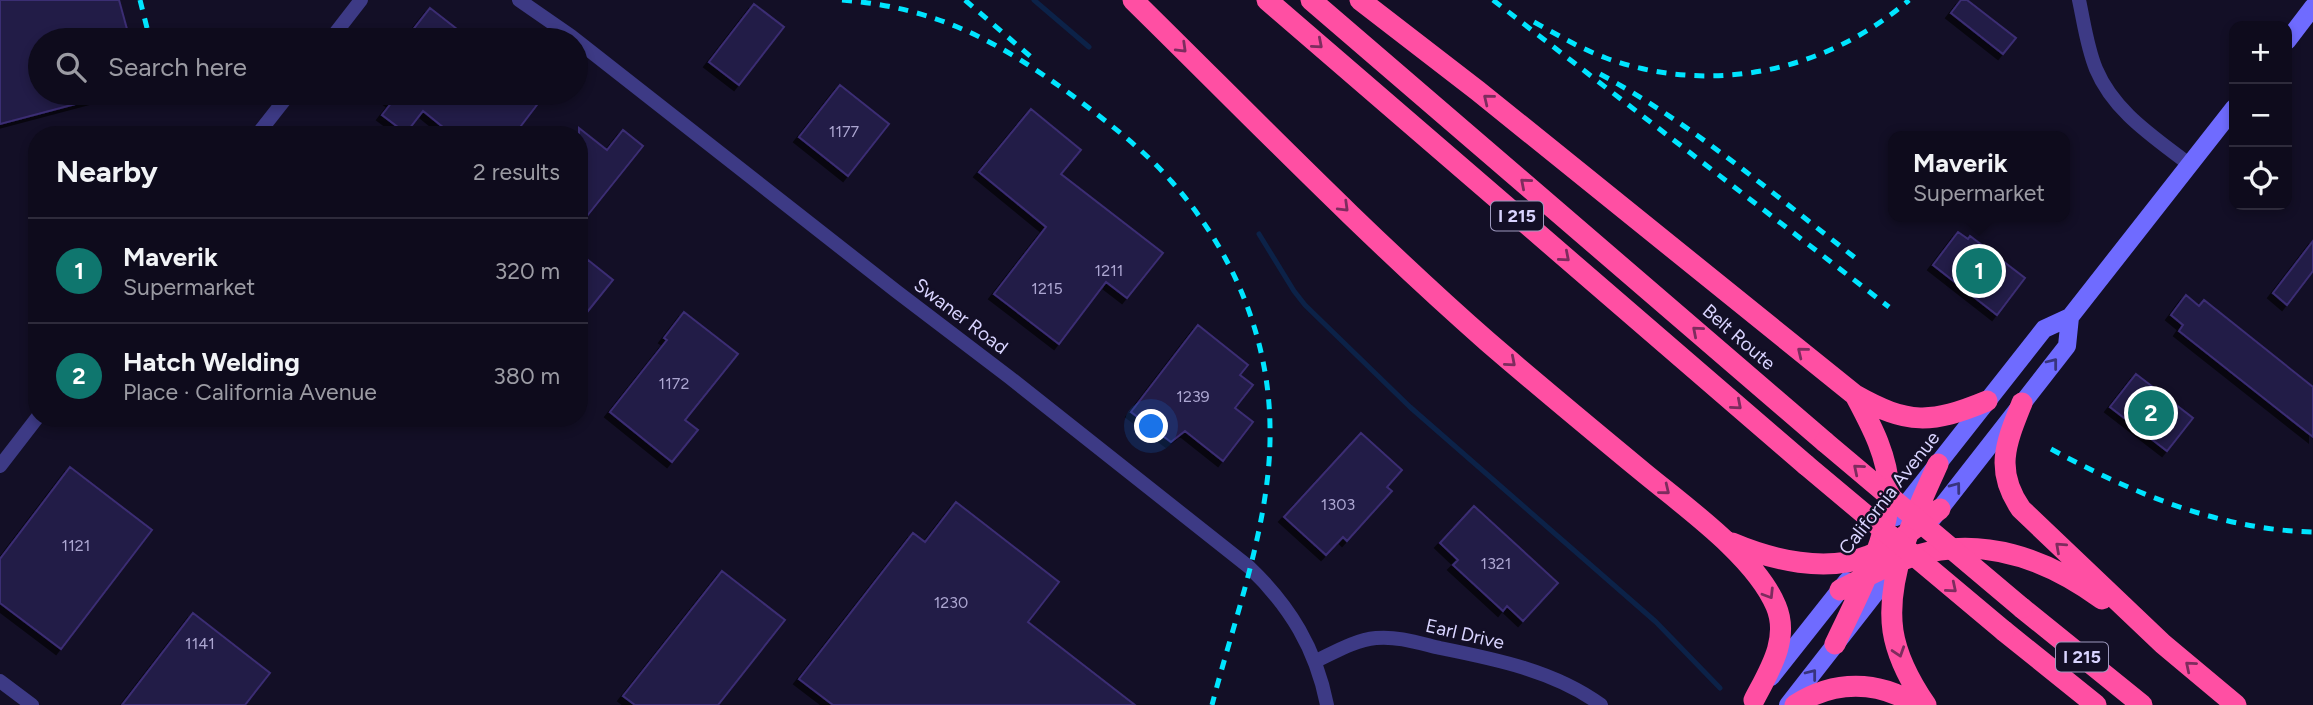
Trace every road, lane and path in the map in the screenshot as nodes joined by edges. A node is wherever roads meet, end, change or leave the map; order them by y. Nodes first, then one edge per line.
1 (361, 0) edge
2 (519, 0) edge
3 (1133, 0) edge
4 (1267, 0) edge
5 (1311, 0) edge
6 (1360, 0) edge
7 (2079, 0) edge
8 (2313, 7) edge
9 (339, 28) edge
10 (559, 28) edge
11 (2292, 34) edge
12 (588, 49) edge
13 (281, 105) edge
14 (2229, 114) edge
15 (264, 126) edge
16 (2190, 164) junction
17 (2070, 317) junction
18 (1855, 395) junction
19 (1987, 401) junction
20 (2022, 403) junction
21 (30, 427) edge
22 (1938, 464) junction
23 (0, 466) edge
24 (1940, 509) junction
25 (1909, 533) junction
26 (1727, 541) junction
27 (1872, 556) junction
28 (1900, 561) junction
29 (1840, 590) joint
30 (1836, 644) junction
31 (2163, 644) junction
32 (1316, 662) junction
33 (0, 681) edge
34 (1752, 703) edge
35 (32, 705) edge
36 (1328, 705) edge
37 (1601, 705) edge
38 (1788, 705) edge
39 (1796, 705) edge
40 (1916, 705) edge
41 (1926, 705) edge
42 (2096, 705) edge
43 (2142, 705) edge
44 (2236, 705) edge

1 - 9 street
2 - 10 street, Swaner Road
3 -> 26 highway
4 -> 42 highway, I 215, bridge
43 -> 5 highway, Belt Route / I 215, bridge
18 -> 6 highway
7 - 16 street
8 - 11 main road
12 - 32 street, Swaner Road
13 - 15 street
14 - 16 main road, California Avenue
16 - 17 main road, California Avenue
17 - 19 main road, California Avenue
20 -> 17 main road, California Avenue
18 - 19 highway
18 - 27 highway
19 - 22 main road, California Avenue
24 -> 20 main road, California Avenue
31 -> 20 highway
21 - 23 street
22 - 25 highway
22 - 27 main road, California Avenue
24 - 25 highway
24 - 28 main road, California Avenue
25 - 27 highway
25 - 28 highway
26 - 27 highway
26 -> 34 highway
27 - 28 highway
27 - 29 highway
27 - 30 highway
28 - 30 main road, California Avenue
28 - 31 highway
28 -> 41 highway
29 - 34 main road
38 -> 30 main road, California Avenue
44 -> 31 highway
32 - 36 street, Swaner Road
32 - 37 street, Earl Drive
33 - 35 street
39 - 40 highway

